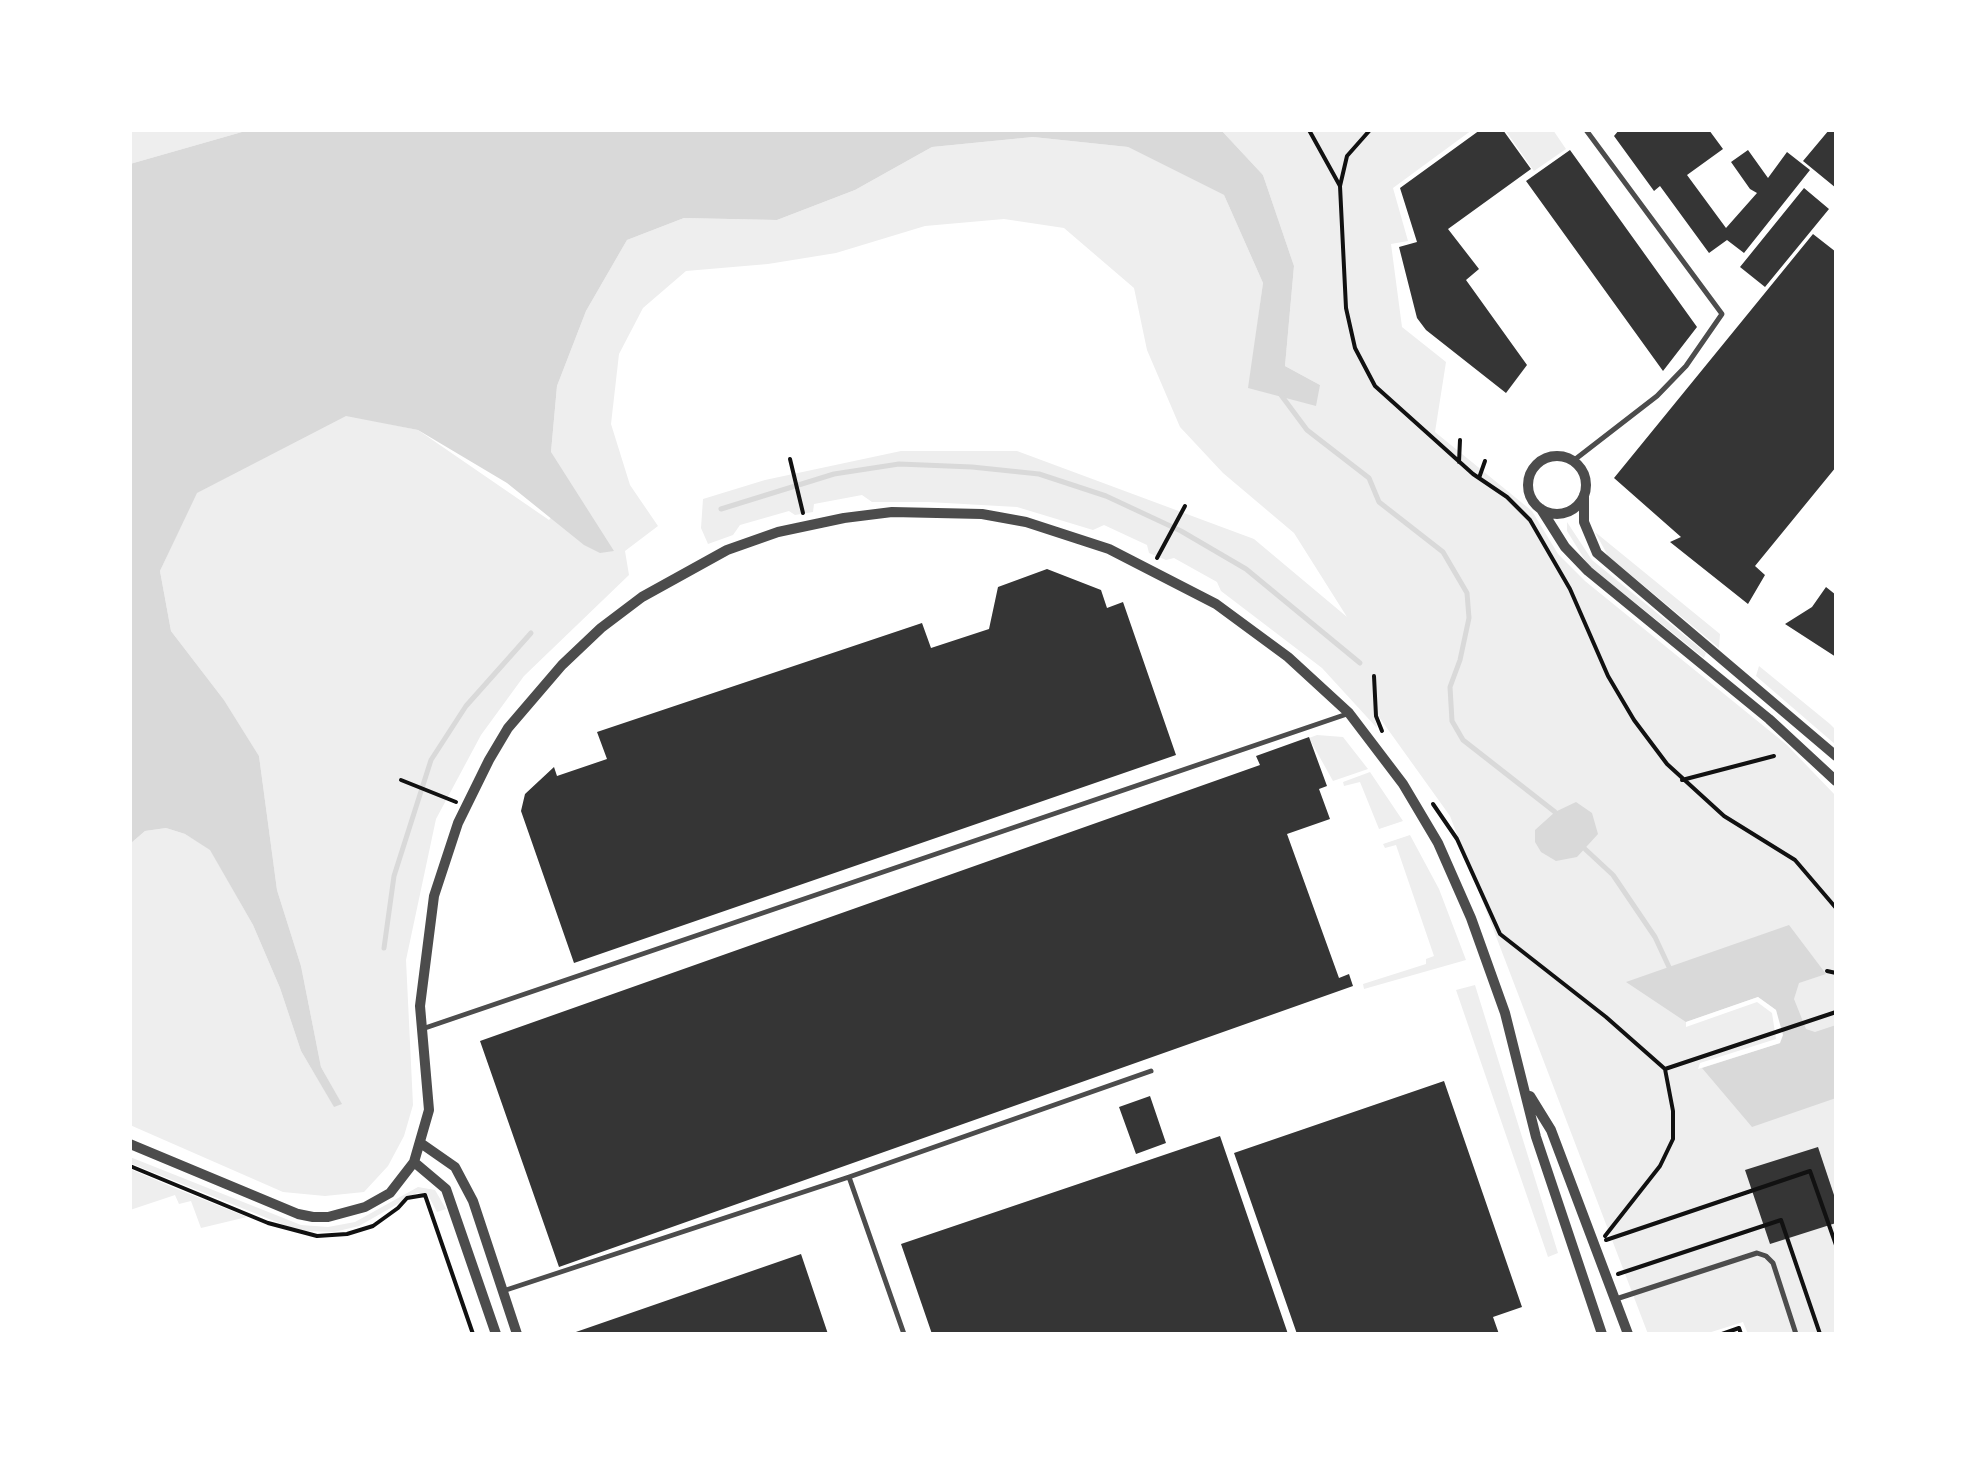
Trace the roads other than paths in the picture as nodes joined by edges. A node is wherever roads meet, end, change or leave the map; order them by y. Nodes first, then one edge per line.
1 (1586, 130) edge
2 (1573, 461) junction
3 (1584, 495) junction
4 (1542, 509) junction
5 (1349, 714) junction
6 (1836, 756) edge
7 (1836, 782) edge
8 (422, 1029) junction
9 (1151, 1071) dead end
10 (1527, 1091) junction
11 (130, 1144) edge
12 (422, 1144) junction
13 (414, 1162) junction
14 (849, 1177) junction
15 (503, 1291) junction
16 (1615, 1299) junction
17 (496, 1334) edge
18 (517, 1334) edge
19 (904, 1334) edge
20 (1602, 1334) edge
21 (1628, 1334) edge
22 (1796, 1334) edge

1 - 2 lane
2 - 3 street
2 - 4 street
3 - 4 street
3 - 6 street
4 - 7 street
5 - 8 lane
5 - 8 street
5 - 10 street
8 - 12 street
9 - 14 lane
10 - 16 street
10 - 20 street
11 - 13 street
12 - 13 street
12 - 15 street
13 - 17 street
14 - 15 lane
14 - 19 lane
15 - 18 street
16 - 21 street
16 - 22 lane

